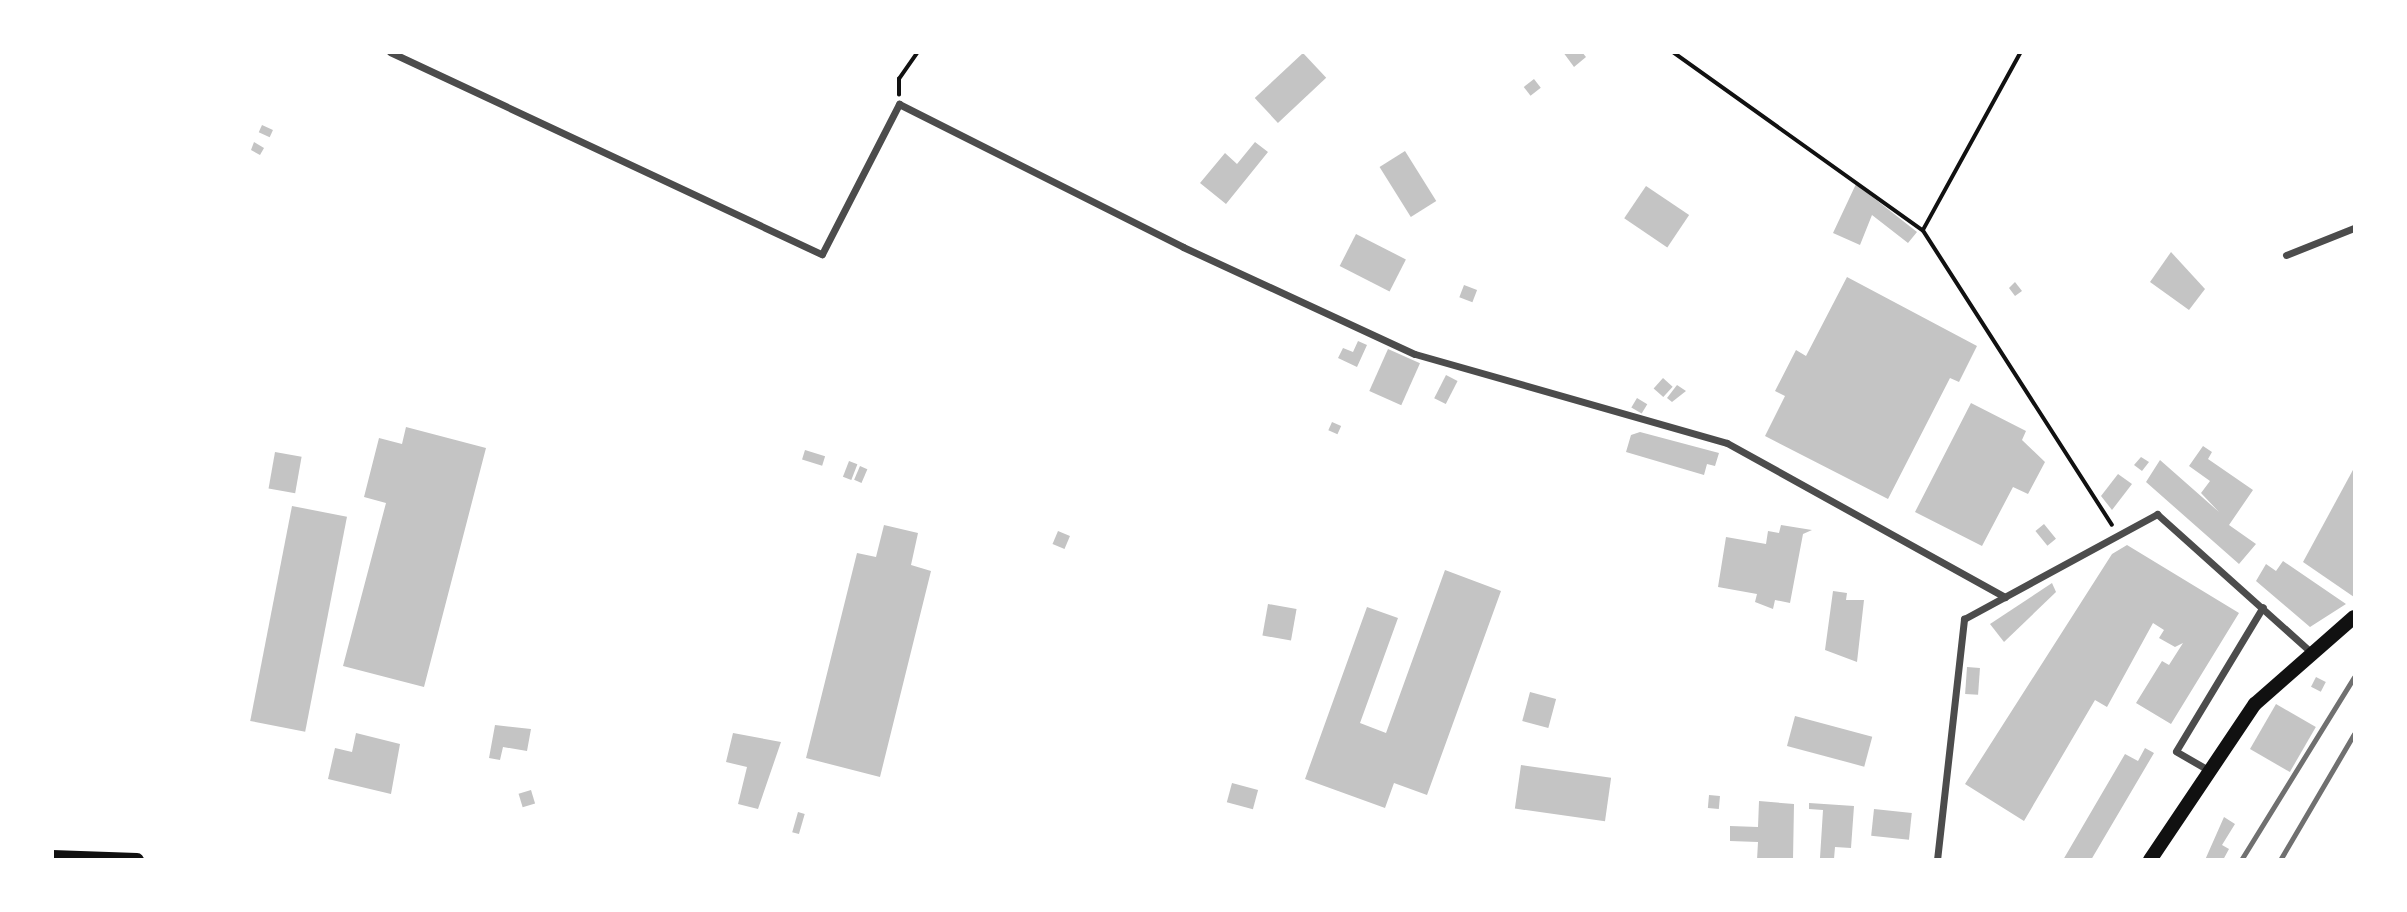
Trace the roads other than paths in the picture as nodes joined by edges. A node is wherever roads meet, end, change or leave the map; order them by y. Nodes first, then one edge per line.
1 (390, 52) edge
2 (2354, 228) edge
3 (2286, 255) dead end
4 (2005, 597) junction
5 (2263, 607) junction
6 (2354, 617) edge
7 (2311, 652) junction
8 (2210, 771) junction
9 (52, 857) edge
10 (137, 859) edge
11 (1937, 859) edge
12 (2150, 859) edge

1 - 4 street
2 - 3 street
4 - 5 street
4 - 11 street
5 - 7 street
5 - 8 street
6 - 7 main road
7 - 8 main road
8 - 12 main road
9 - 10 main road

